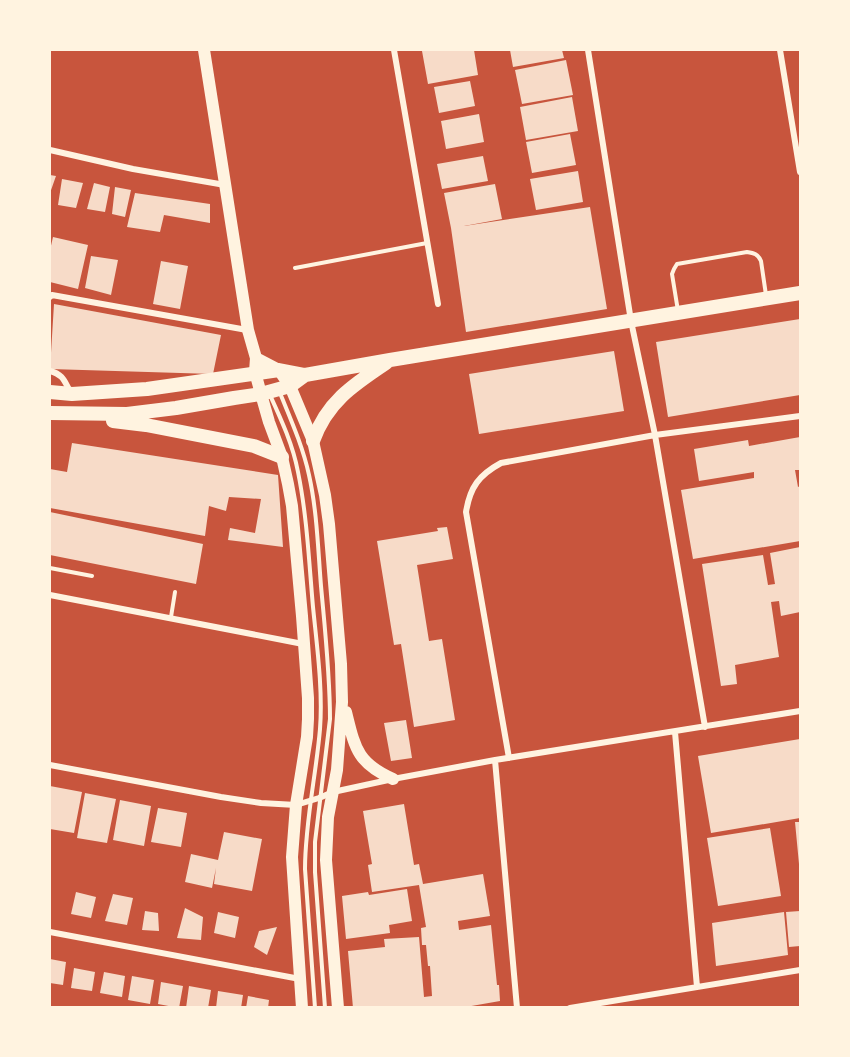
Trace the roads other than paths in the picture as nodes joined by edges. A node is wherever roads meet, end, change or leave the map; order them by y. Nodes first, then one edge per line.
1 (204, 50) edge
2 (394, 50) edge
3 (588, 50) edge
4 (780, 50) edge
5 (50, 150) edge
6 (801, 172) edge
7 (225, 185) junction
8 (428, 243) junction
9 (295, 268) dead end
10 (801, 293) edge
11 (51, 296) edge
12 (767, 299) junction
13 (438, 304) dead end
14 (679, 313) junction
15 (631, 321) junction
16 (248, 330) junction
17 (390, 360) junction
18 (264, 368) junction
19 (50, 371) edge
20 (305, 375) junction
21 (275, 390) junction
22 (50, 392) edge
23 (72, 394) junction
24 (50, 413) edge
25 (67, 414) junction
26 (801, 417) edge
27 (655, 435) junction
28 (313, 441) junction
29 (282, 457) junction
30 (50, 568) edge
31 (92, 576) dead end
32 (175, 592) dead end
33 (50, 595) edge
34 (171, 617) junction
35 (303, 644) junction
36 (342, 702) junction
37 (801, 711) edge
38 (705, 727) junction
39 (675, 732) junction
40 (509, 758) junction
41 (495, 760) junction
42 (50, 765) edge
43 (393, 779) junction
44 (333, 792) junction
45 (319, 798) junction
46 (310, 801) junction
47 (296, 805) junction
48 (50, 932) edge
49 (801, 970) edge
50 (301, 979) junction
51 (697, 987) junction
52 (302, 1008) edge
53 (315, 1008) edge
54 (325, 1008) edge
55 (338, 1008) edge
56 (517, 1008) edge
57 (570, 1008) edge

1 - 7 main road
2 - 8 street
3 - 15 street
4 - 6 street
5 - 7 street
7 - 16 main road
8 - 9 lane
8 - 13 street
10 - 12 main road
11 - 16 street
12 - 14 main road
12 - 14 lane
14 - 15 main road
15 - 17 main road
15 - 27 street
16 - 18 main road
17 - 20 main road
17 - 28 main road
18 - 20 main road
18 - 21 main road
18 - 21 main road
18 - 23 main road
19 - 23 street
20 - 21 main road
21 - 25 main road
21 - 28 main road
21 - 29 main road
21 - 45 lane
21 - 46 lane
22 - 23 main road
24 - 25 main road
25 - 29 main road
26 - 27 street
27 - 38 street
27 - 40 street
28 - 36 main road
29 - 35 main road
30 - 31 lane
32 - 34 lane
33 - 34 street
34 - 35 street
35 - 47 main road
36 - 43 main road
36 - 44 main road
37 - 38 street
38 - 39 street
39 - 40 street
39 - 51 street
40 - 41 street
41 - 43 street
41 - 56 street
42 - 47 street
43 - 44 street
44 - 45 street
44 - 55 main road
45 - 46 street
45 - 54 lane
46 - 47 street
46 - 53 lane
47 - 50 main road
48 - 50 street
49 - 51 street
50 - 52 main road
51 - 57 street

